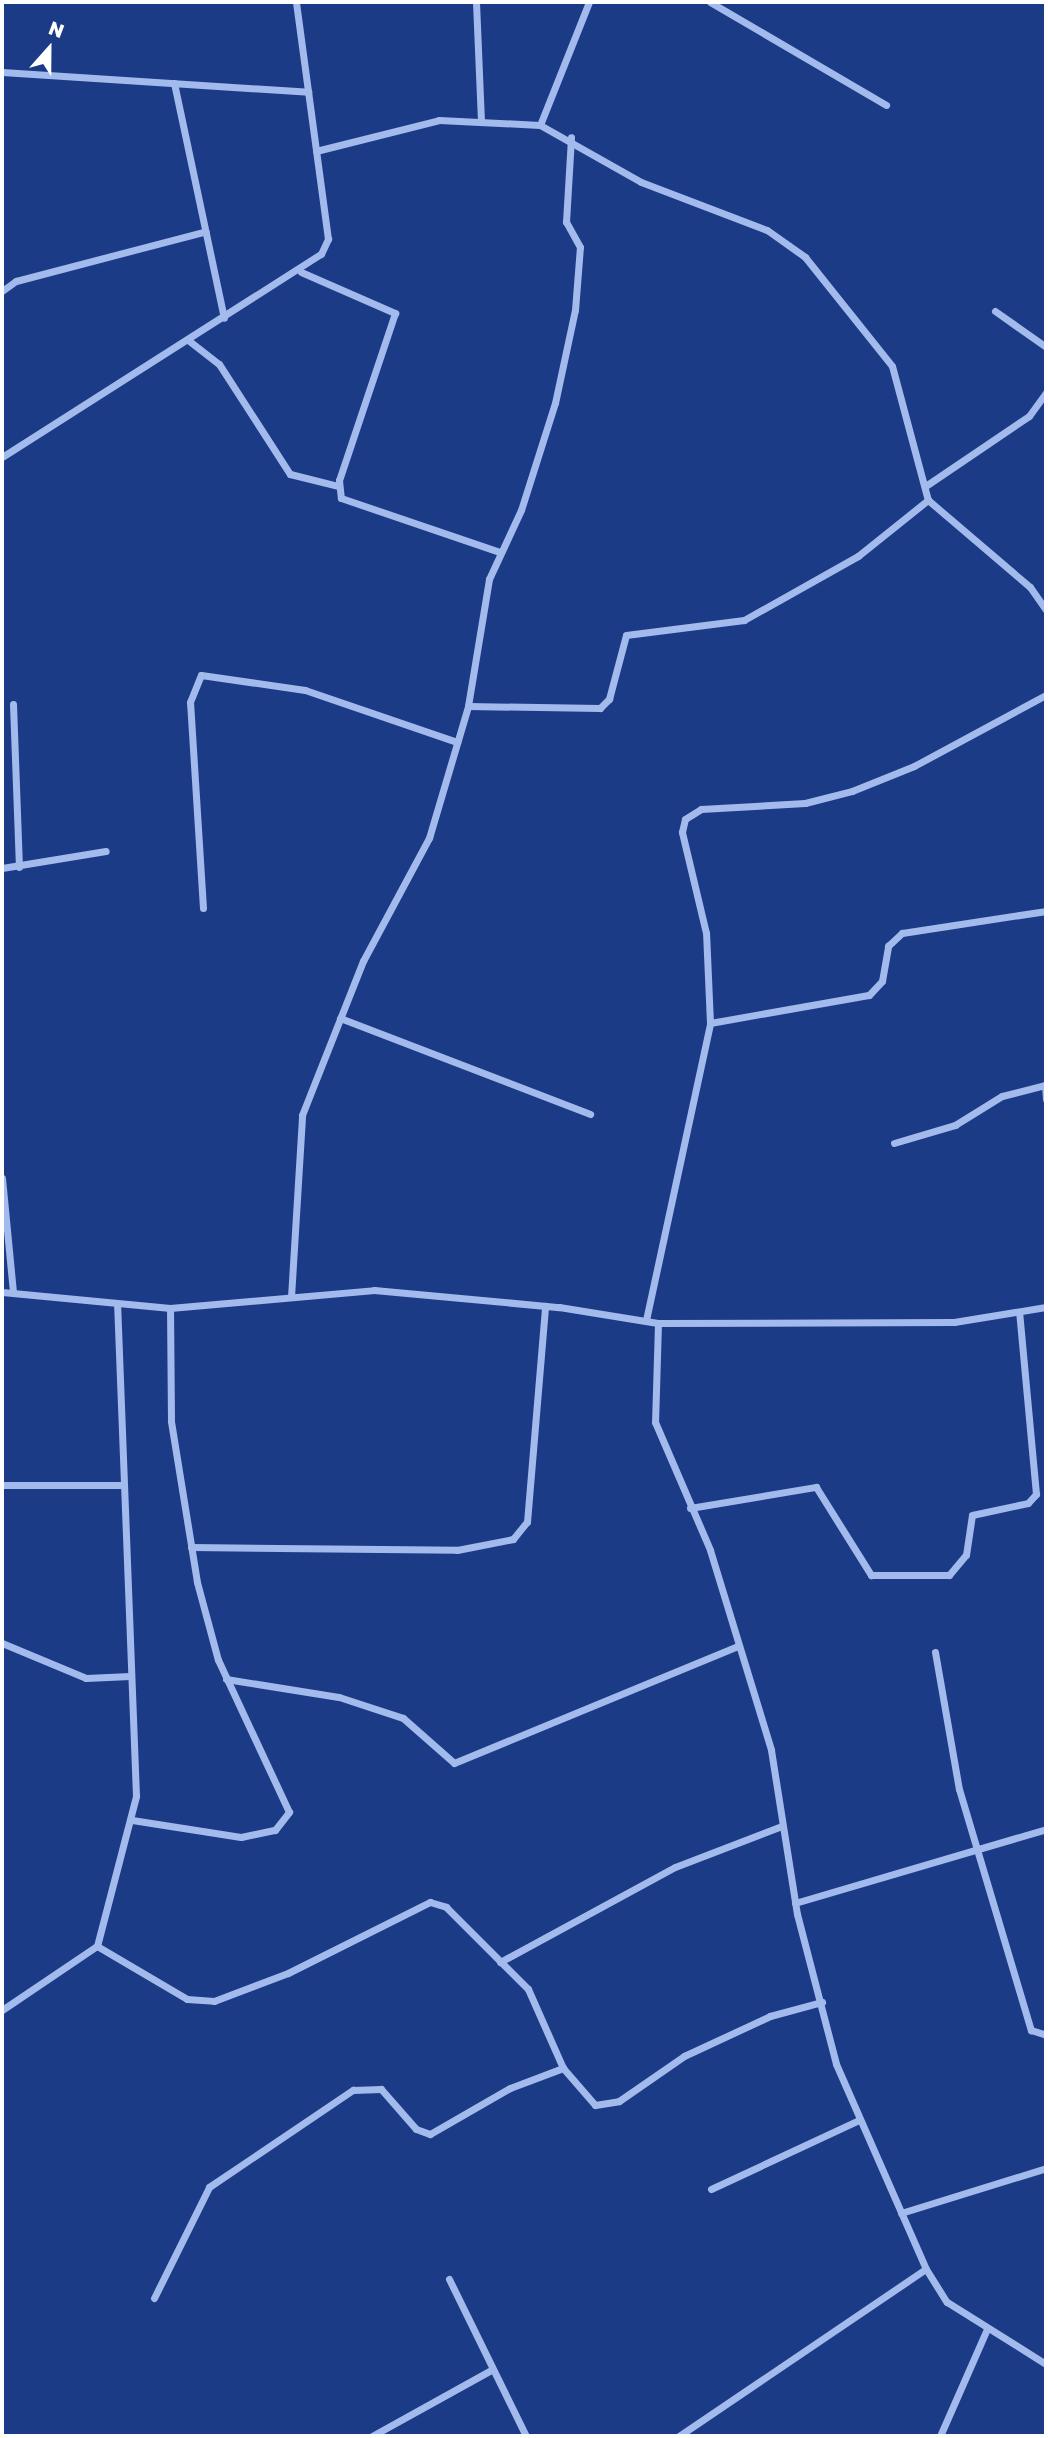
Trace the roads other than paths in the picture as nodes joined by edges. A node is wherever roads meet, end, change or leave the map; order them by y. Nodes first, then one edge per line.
1 (296, 2) edge
2 (476, 2) edge
3 (589, 2) edge
4 (710, 2) edge
5 (2, 72) edge
6 (174, 83) junction
7 (308, 92) junction
8 (886, 106) dead end
9 (481, 119) junction
10 (540, 125) junction
11 (571, 137) junction
12 (316, 151) junction
13 (206, 231) junction
14 (300, 272) junction
15 (2, 291) edge
16 (995, 311) dead end
17 (224, 318) junction
18 (188, 340) junction
19 (1046, 347) edge
20 (1046, 393) edge
21 (2, 457) edge
22 (927, 485) junction
23 (338, 486) junction
24 (928, 500) junction
25 (500, 552) junction
26 (1046, 610) edge
27 (1046, 695) edge
28 (13, 704) dead end
29 (468, 706) junction
30 (457, 743) junction
31 (106, 851) dead end
32 (19, 867) junction
33 (2, 868) edge
34 (203, 908) dead end
35 (1046, 911) edge
36 (340, 1018) junction
37 (710, 1023) junction
38 (1046, 1099) edge
39 (590, 1114) dead end
40 (894, 1143) dead end
41 (2, 1178) edge
42 (2, 1292) edge
43 (13, 1292) junction
44 (291, 1297) junction
45 (117, 1305) junction
46 (545, 1306) junction
47 (1046, 1307) edge
48 (170, 1308) junction
49 (1020, 1312) junction
50 (646, 1320) junction
51 (657, 1323) junction
52 (2, 1485) edge
53 (123, 1485) junction
54 (690, 1508) junction
55 (191, 1548) junction
56 (2, 1643) edge
57 (736, 1647) junction
58 (936, 1652) dead end
59 (130, 1676) junction
60 (226, 1679) junction
61 (132, 1820) junction
62 (782, 1826) junction
63 (1046, 1829) edge
64 (977, 1851) junction
65 (795, 1903) junction
66 (97, 1946) junction
67 (500, 1962) junction
68 (822, 2002) junction
69 (2, 2010) edge
70 (1046, 2035) edge
71 (563, 2068) junction
72 (859, 2120) junction
73 (1046, 2168) edge
74 (711, 2189) dead end
75 (901, 2213) junction
76 (926, 2269) junction
77 (449, 2279) dead end
78 (154, 2298) dead end
79 (987, 2329) junction
80 (1046, 2364) edge
81 (491, 2370) junction
82 (372, 2436) edge
83 (526, 2436) edge
84 (679, 2436) edge
85 (940, 2436) edge

1 - 7 street
2 - 9 street
3 - 10 street
4 - 8 street
5 - 6 street
6 - 7 street
6 - 13 street
7 - 12 street
9 - 10 street
9 - 12 street
10 - 11 street
11 - 22 street
11 - 25 street
12 - 14 street
13 - 15 street
13 - 17 street
14 - 17 street
14 - 23 street
16 - 19 street
17 - 18 street
18 - 21 street
18 - 23 street
20 - 22 street
22 - 24 street
23 - 25 street
24 - 26 street
24 - 29 street
25 - 29 street
27 - 37 street
28 - 32 street
29 - 30 street
30 - 34 street
30 - 36 street
31 - 32 street
32 - 33 street
35 - 37 street
36 - 39 street
36 - 44 street
37 - 50 street
38 - 40 street
41 - 43 street
42 - 43 street
43 - 45 street
44 - 46 street
44 - 48 street
45 - 48 street
45 - 53 street
46 - 50 street
46 - 55 street
47 - 49 street
48 - 55 street
49 - 51 street
49 - 54 street
50 - 51 street
51 - 54 street
52 - 53 street
53 - 59 street
54 - 57 street
55 - 60 street
56 - 59 street
57 - 60 street
57 - 62 street
58 - 64 street
59 - 61 street
60 - 61 street
61 - 66 street
62 - 65 street
62 - 67 street
63 - 64 street
64 - 65 street
64 - 70 street
65 - 68 street
66 - 67 street
66 - 69 street
67 - 71 street
68 - 71 street
68 - 72 street
71 - 78 street
72 - 74 street
72 - 75 street
73 - 75 street
75 - 76 street
76 - 79 street
76 - 84 street
77 - 81 street
79 - 80 street
79 - 85 street
81 - 82 street
81 - 83 street

